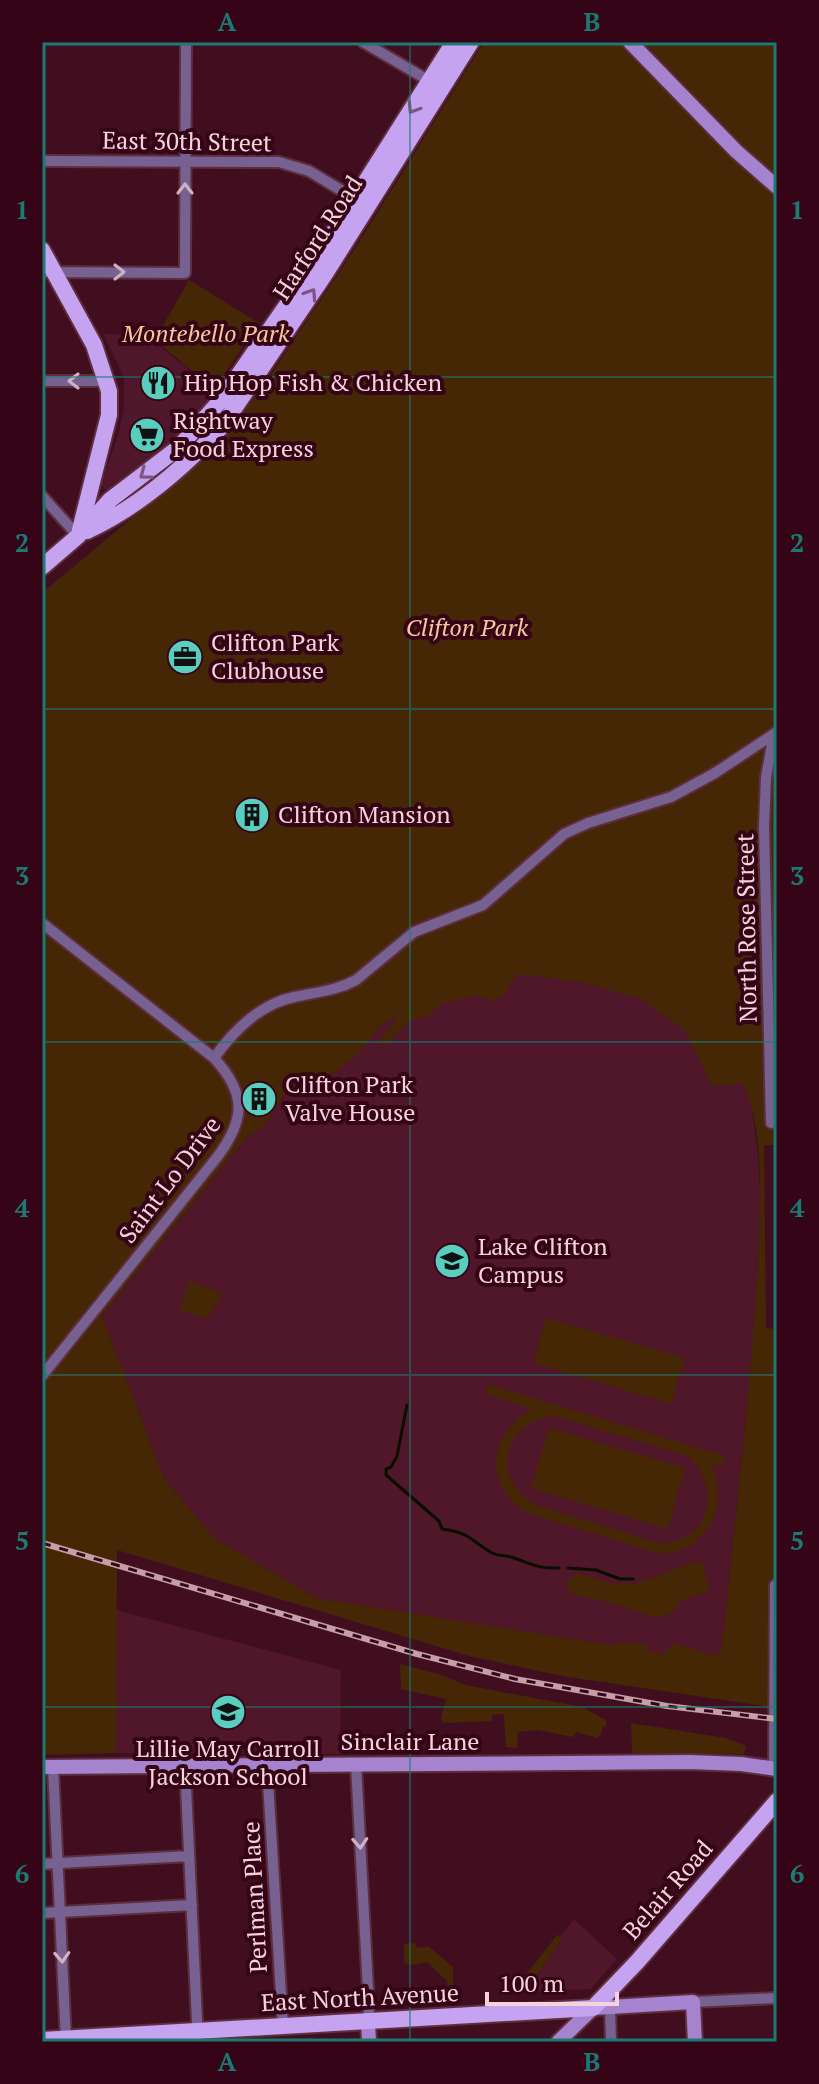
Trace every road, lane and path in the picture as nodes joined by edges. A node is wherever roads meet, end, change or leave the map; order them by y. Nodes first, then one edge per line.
1 (186, 42) edge
2 (363, 42) edge
3 (454, 42) edge
4 (471, 42) edge
5 (630, 42) edge
6 (436, 85) junction
7 (42, 161) edge
8 (185, 161) junction
9 (777, 187) edge
10 (361, 203) junction
11 (42, 250) edge
12 (48, 272) edge
13 (42, 381) edge
14 (107, 381) junction
15 (98, 452) junction
16 (94, 477) junction
17 (42, 496) edge
18 (110, 500) junction
19 (78, 536) junction
20 (42, 567) edge
21 (776, 733) edge
22 (42, 923) edge
23 (214, 1058) junction
24 (771, 1123) dead end
25 (42, 1376) edge
26 (775, 1585) dead end
27 (356, 1765) junction
28 (185, 1766) junction
29 (267, 1766) junction
30 (48, 1767) edge
31 (776, 1769) edge
32 (777, 1801) edge
33 (189, 1856) junction
34 (58, 1863) junction
35 (42, 1864) edge
36 (192, 1905) junction
37 (60, 1912) junction
38 (42, 1913) edge
39 (777, 1998) edge
40 (693, 2002) junction
41 (601, 2008) junction
42 (368, 2021) junction
43 (283, 2026) junction
44 (198, 2037) edge
45 (42, 2040) edge
46 (66, 2040) edge
47 (369, 2042) edge
48 (558, 2042) edge
49 (611, 2042) edge
50 (695, 2042) edge

1 - 8 street
2 - 6 street
3 - 6 main road, Harford Road
4 - 6 main road, Harford Road
5 - 9 main road
6 - 10 main road, Harford Road
7 - 8 street, East 30th Street
8 - 10 street, East 30th Street
12 -> 8 street
10 -> 18 main road, Harford Road
19 -> 10 main road, Harford Road
11 - 12 main road
12 - 14 main road
14 -> 13 street
14 - 15 main road
15 - 16 main road
15 - 19 main road
16 - 18 main road
16 - 19 main road
17 - 19 street
18 - 19 main road, Harford Road
19 - 20 main road, Harford Road
21 - 23 street
21 - 24 street, North Rose Street
22 - 23 street, Saint Lo Drive
23 - 25 street, Saint Lo Drive
26 - 31 street
27 - 29 main road, Sinclair Lane
27 - 31 main road, Sinclair Lane
27 -> 42 street
28 - 29 main road, Sinclair Lane
28 - 30 main road, Sinclair Lane
28 - 33 street
29 - 43 street, Perlman Place
30 - 34 street
32 - 41 main road, Belair Road
33 - 34 street
33 - 36 street
34 - 35 street
34 - 37 street
36 - 37 street
36 - 44 street
37 - 38 street
37 -> 46 street
39 - 40 street, East North Avenue
40 - 41 main road, East North Avenue
40 - 50 main road
41 - 42 main road, East North Avenue
41 - 48 main road
41 - 49 street
42 - 43 main road, East North Avenue
42 - 47 main road
43 - 44 main road, East North Avenue
44 - 46 main road, East North Avenue
45 - 46 main road, East North Avenue

